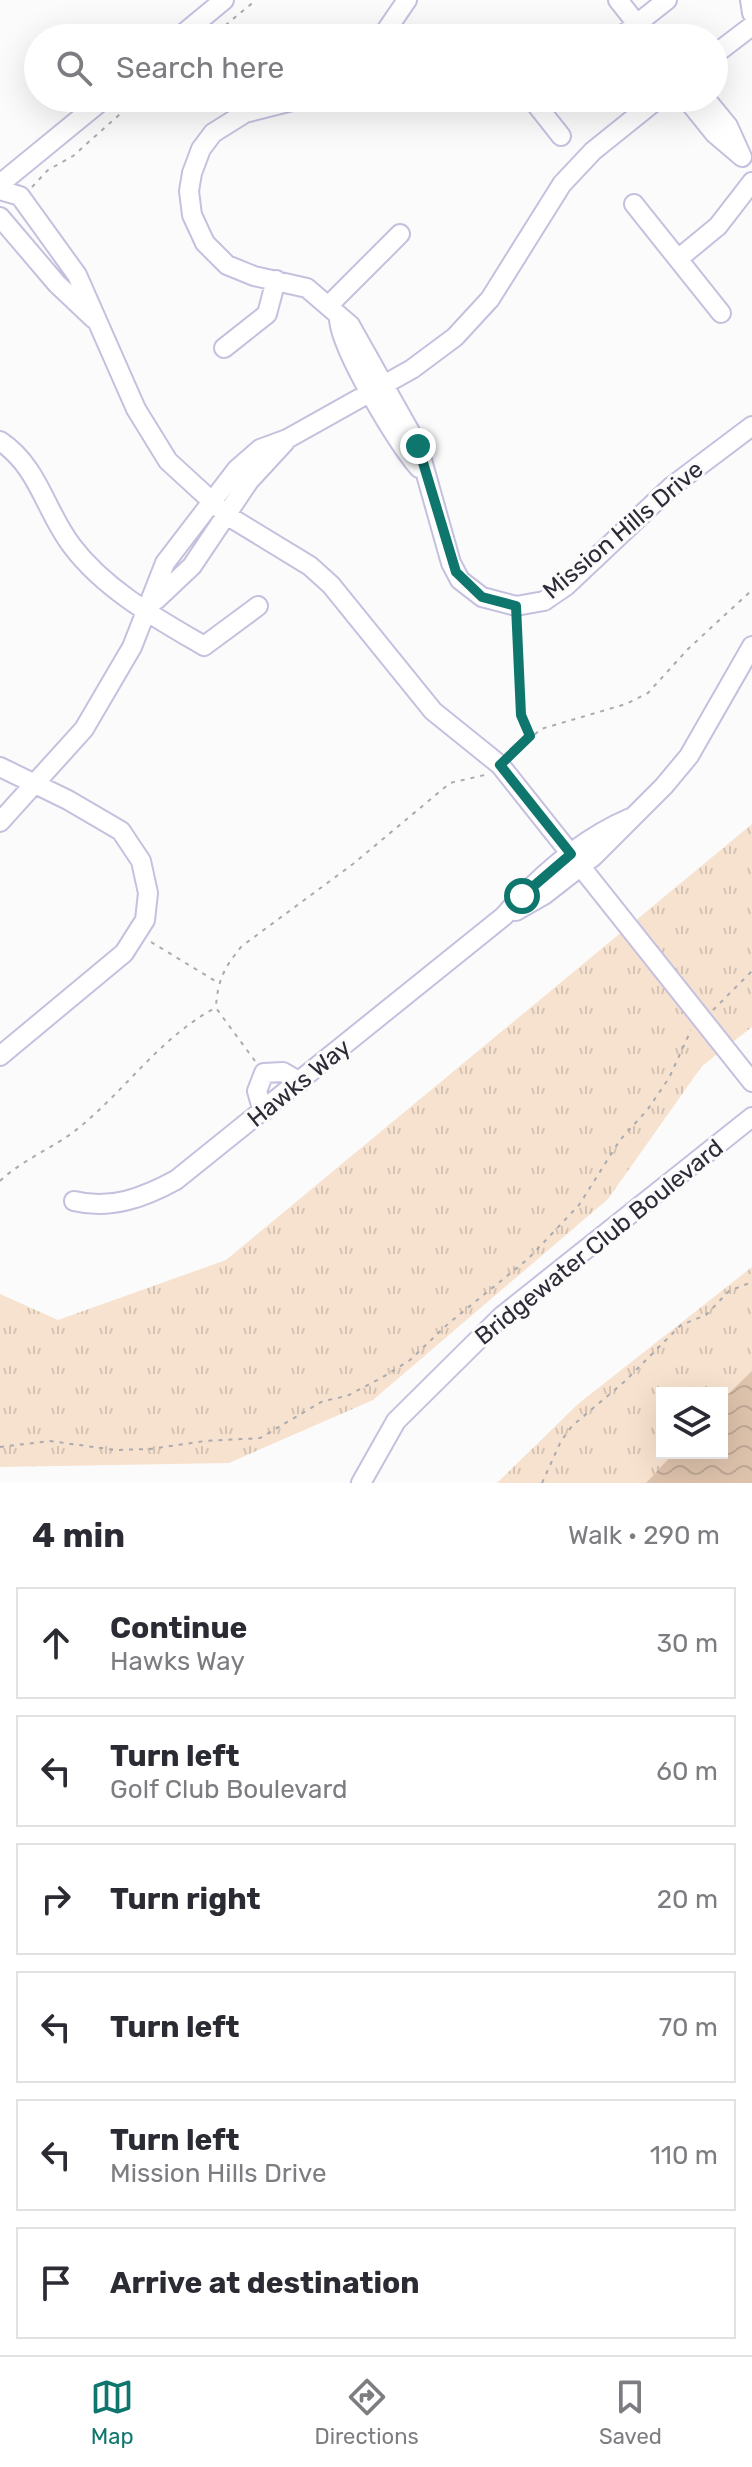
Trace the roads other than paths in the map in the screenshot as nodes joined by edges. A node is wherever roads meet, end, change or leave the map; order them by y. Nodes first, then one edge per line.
1 (224, 0) edge
2 (407, 0) edge
3 (618, 0) edge
4 (667, 0) edge
5 (750, 0) edge
6 (752, 13) edge
7 (195, 24) edge
8 (391, 24) edge
9 (637, 24) edge
10 (648, 24) edge
11 (752, 26) edge
12 (728, 44) edge
13 (88, 112) edge
14 (249, 112) edge
15 (545, 112) edge
16 (642, 112) edge
17 (697, 112) edge
18 (716, 112) edge
19 (561, 136) dead end
20 (747, 163) edge
21 (752, 182) edge
22 (0, 187) edge
23 (634, 204) dead end
24 (0, 217) edge
25 (400, 234) dead end
26 (678, 259) junction
27 (276, 280) junction
28 (333, 311) junction
29 (721, 313) dead end
30 (94, 319) junction
31 (224, 348) dead end
32 (378, 388) junction
33 (752, 426) edge
34 (287, 439) junction
35 (0, 441) edge
36 (211, 503) junction
37 (228, 516) junction
38 (180, 542) junction
39 (199, 557) junction
40 (258, 606) dead end
41 (147, 611) junction
42 (752, 646) edge
43 (0, 767) edge
44 (37, 784) junction
45 (0, 822) edge
46 (576, 860) junction
47 (0, 1056) edge
48 (300, 1082) junction
49 (752, 1082) edge
50 (263, 1112) junction
51 (752, 1117) edge
52 (74, 1201) dead end
53 (361, 1483) edge

1 - 7 street
2 - 8 street
3 - 9 street
4 - 10 street
5 - 6 street
11 - 12 street
13 - 22 street
14 - 27 street
15 - 19 street
16 - 32 street
17 - 20 street
18 - 20 street
21 - 26 street
22 - 30 street
23 - 26 street
24 - 30 street
25 - 28 street
26 - 29 street
27 - 28 street
27 - 31 street
28 - 32 street, Mission Hills Drive
30 - 36 street
32 - 33 street, Mission Hills Drive
32 - 34 street
34 - 36 street
34 - 37 street
35 - 41 street
36 - 37 street
36 - 38 street
37 - 39 street
37 - 46 street
38 - 39 street
38 - 41 street
39 - 41 street
40 - 41 street
41 - 44 street
42 - 46 street, Hawks Way
43 - 44 street
44 - 45 street
44 - 47 street
46 - 48 street, Hawks Way
46 - 49 street
48 - 50 street, Hawks Way
48 - 50 street
50 - 52 street, Hawks Way
51 - 53 street, Bridgewater Club Boulevard

